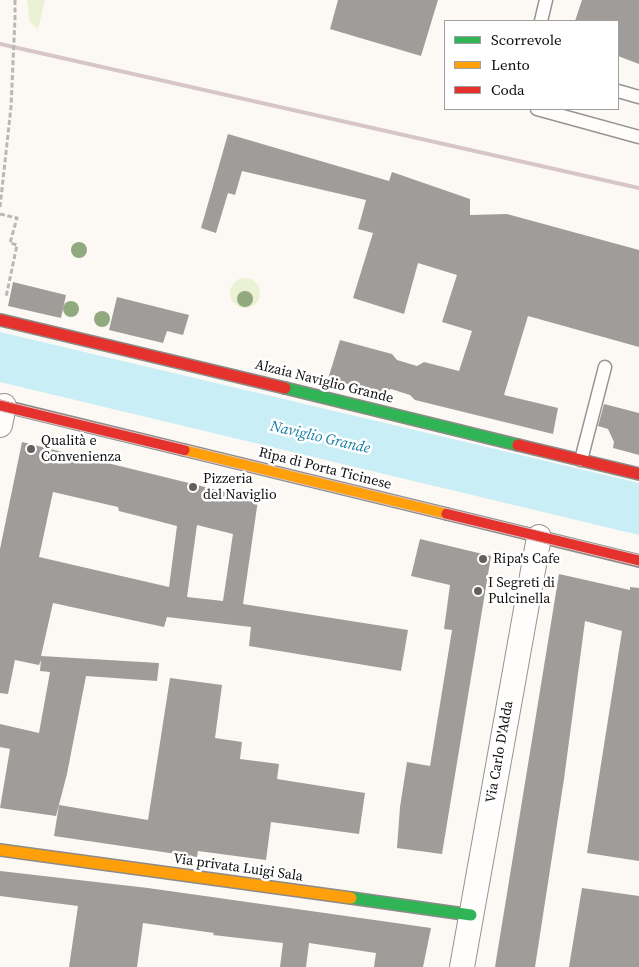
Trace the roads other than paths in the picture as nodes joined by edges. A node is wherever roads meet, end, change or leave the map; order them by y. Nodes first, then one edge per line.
1 (546, 0) edge
2 (541, 20) edge
3 (619, 91) edge
4 (639, 97) edge
5 (541, 110) edge
6 (639, 137) edge
7 (1, 320) edge
8 (605, 367) dead end
9 (1, 412) edge
10 (581, 460) junction
11 (639, 474) edge
12 (539, 537) junction
13 (639, 561) edge
14 (0, 850) edge
15 (471, 915) junction
16 (462, 967) edge

1 - 2 lane
3 - 4 lane
5 - 6 lane
7 - 10 street, Alzaia Naviglio Grande
8 - 10 lane
9 - 12 street, Ripa di Porta Ticinese
10 - 11 street, Alzaia Naviglio Grande
12 - 13 street, Ripa di Porta Ticinese
12 - 15 street, Via Carlo D'Adda
14 - 15 street, Via privata Luigi Sala
15 - 16 street, Via Carlo D'Adda

